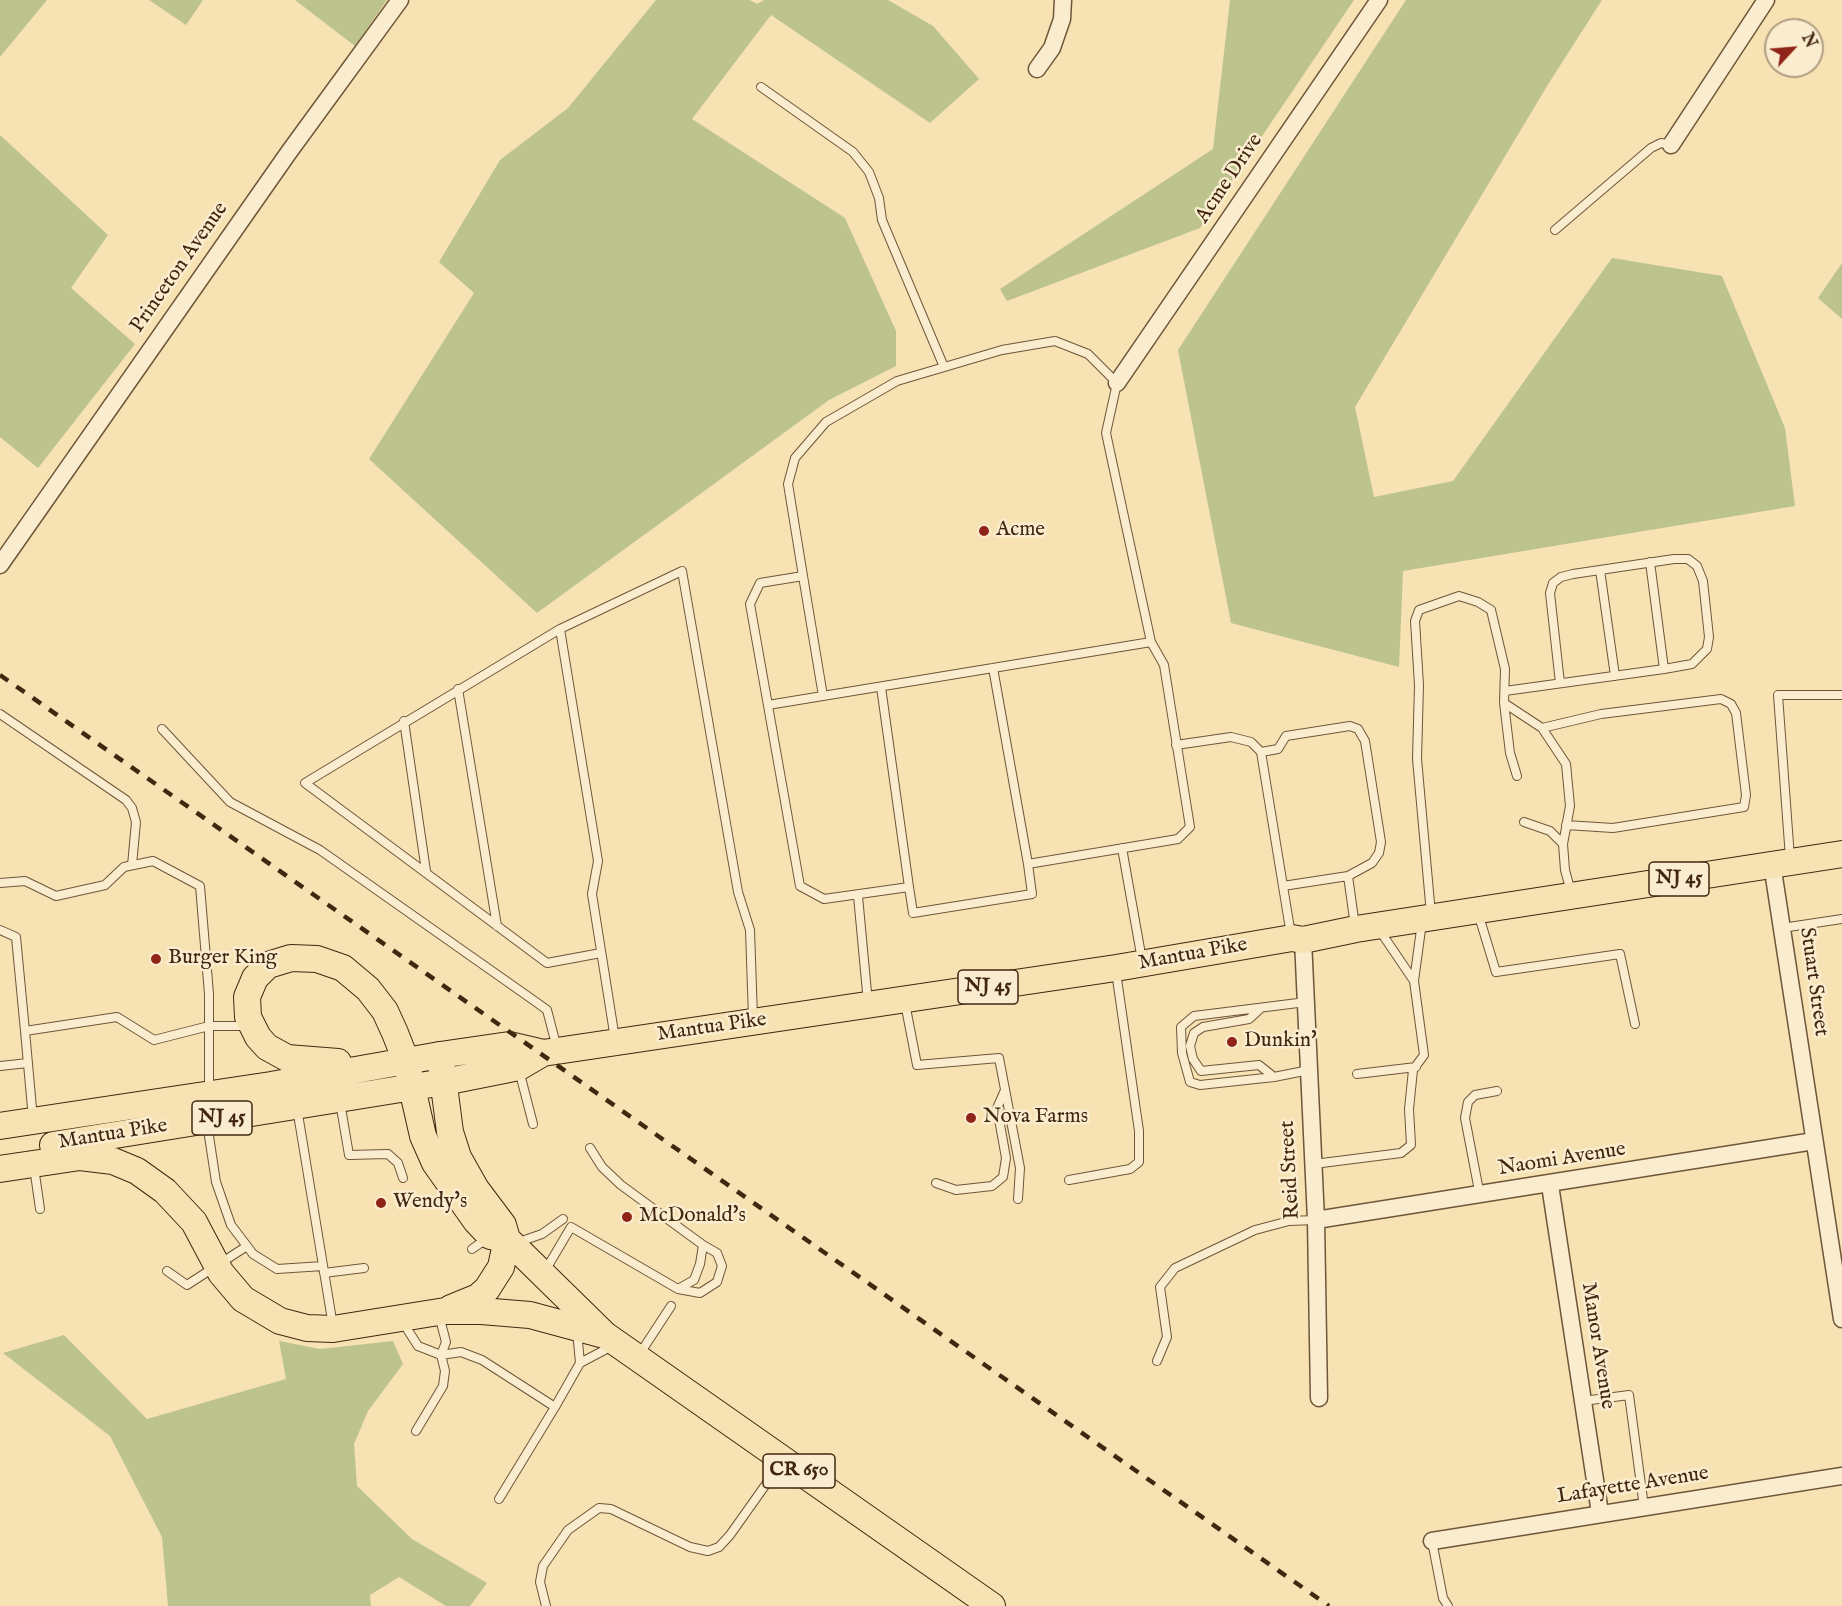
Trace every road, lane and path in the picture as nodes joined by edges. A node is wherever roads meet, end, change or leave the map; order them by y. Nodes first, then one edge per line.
1 (400, 0) edge
2 (1063, 0) edge
3 (1379, 0) edge
4 (1766, 0) edge
5 (1037, 69) dead end
6 (761, 87) dead end
7 (1671, 146) joint
8 (1555, 230) dead end
9 (944, 367) junction
10 (1118, 383) junction
11 (1650, 562) junction
12 (0, 565) edge
13 (1600, 570) junction
14 (803, 576) junction
15 (560, 629) junction
16 (1151, 642) junction
17 (993, 668) junction
18 (1664, 669) junction
19 (1615, 676) junction
20 (1560, 683) junction
21 (880, 687) junction
22 (458, 689) junction
23 (1505, 691) junction
24 (1842, 695) edge
25 (823, 696) junction
26 (1504, 703) junction
27 (768, 705) junction
28 (0, 714) edge
29 (404, 722) junction
30 (1542, 728) junction
31 (162, 729) dead end
32 (1176, 745) junction
33 (1261, 753) junction
34 (1517, 776) dead end
35 (1524, 822) dead end
36 (1566, 825) junction
37 (1563, 844) junction
38 (1122, 848) junction
39 (1842, 854) edge
40 (1781, 863) junction
41 (1028, 864) junction
42 (132, 865) junction
43 (426, 871) junction
44 (1348, 876) junction
45 (0, 883) edge
46 (1283, 886) junction
47 (909, 887) junction
48 (858, 896) junction
49 (1572, 896) junction
50 (1477, 910) junction
51 (1427, 918) junction
52 (1842, 919) edge
53 (497, 926) junction
54 (1366, 927) junction
55 (1782, 928) junction
56 (0, 930) edge
57 (1298, 939) junction
58 (601, 953) junction
59 (1143, 964) junction
60 (1116, 968) junction
61 (1414, 981) junction
62 (904, 999) junction
63 (1306, 1002) junction
64 (868, 1005) junction
65 (1261, 1008) junction
66 (753, 1022) junction
67 (1635, 1024) dead end
68 (209, 1026) junction
69 (251, 1026) junction
70 (25, 1031) junction
71 (615, 1042) junction
72 (550, 1052) junction
73 (440, 1055) junction
74 (406, 1061) junction
75 (28, 1063) junction
76 (377, 1065) junction
77 (0, 1066) edge
78 (519, 1067) junction
79 (1416, 1067) junction
80 (1310, 1070) junction
81 (1357, 1074) dead end
82 (1274, 1077) junction
83 (444, 1082) junction
84 (410, 1086) junction
85 (1005, 1090) junction
86 (1497, 1091) dead end
87 (209, 1095) junction
88 (339, 1099) junction
89 (297, 1106) junction
90 (207, 1120) junction
91 (33, 1121) junction
92 (534, 1124) dead end
93 (0, 1126) edge
94 (1814, 1141) junction
95 (590, 1148) dead end
96 (0, 1154) edge
97 (34, 1164) junction
98 (1314, 1164) junction
99 (0, 1169) edge
100 (404, 1178) dead end
101 (1069, 1180) dead end
102 (936, 1183) dead end
103 (1550, 1185) junction
104 (1480, 1196) junction
105 (1018, 1199) dead end
106 (40, 1209) dead end
107 (563, 1219) dead end
108 (1316, 1220) junction
109 (495, 1242) junction
110 (702, 1245) junction
111 (246, 1246) junction
112 (217, 1265) junction
113 (364, 1268) dead end
114 (324, 1270) junction
115 (167, 1271) dead end
116 (543, 1274) junction
117 (678, 1289) junction
118 (671, 1306) dead end
119 (441, 1311) junction
120 (400, 1318) junction
121 (1842, 1319) edge
122 (576, 1328) junction
123 (333, 1329) junction
124 (620, 1345) junction
125 (441, 1355) junction
126 (1158, 1361) dead end
127 (580, 1363) junction
128 (1319, 1398) dead end
129 (1583, 1401) junction
130 (555, 1407) junction
131 (416, 1431) dead end
132 (783, 1460) junction
133 (1842, 1476) edge
134 (499, 1499) dead end
135 (1644, 1507) junction
136 (1600, 1513) junction
137 (1432, 1541) joint
138 (985, 1604) edge
139 (546, 1606) edge
140 (1448, 1606) edge

1 - 12 street, Princeton Avenue
2 - 5 street
3 - 10 street, Acme Drive
4 - 7 street
6 - 9 lane
7 - 8 lane
9 - 10 lane
9 - 14 lane
10 - 16 lane
11 - 13 lane
11 - 18 lane
11 - 18 lane
13 - 19 lane
13 - 20 lane
14 - 25 lane
14 - 27 lane
15 - 22 lane
15 - 58 lane
15 - 66 lane
16 - 17 lane
16 - 32 lane
17 - 21 lane
17 - 41 lane
18 - 19 lane
19 - 20 lane
20 - 23 lane
21 - 25 lane
21 - 47 lane
22 - 29 lane
22 - 53 lane
23 - 26 lane
23 - 51 lane
24 - 40 lane
25 - 27 lane
26 - 30 lane
26 - 34 lane
27 - 48 lane
28 - 42 lane
29 - 43 lane
29 - 43 lane
30 - 36 lane
30 - 36 lane
31 - 72 lane
32 - 33 lane
32 - 38 lane
33 - 44 lane
33 - 46 lane
35 - 37 lane
36 - 37 lane
37 - 49 lane
38 - 41 lane
38 - 59 lane
39 - 40 main road, Mantua Pike / NJ 45
40 - 49 main road, Mantua Pike / NJ 45
40 - 55 street, Stuart Street
41 - 47 lane
42 - 45 lane
42 - 68 lane
43 - 53 lane
44 - 46 lane
44 - 54 lane
46 - 57 lane
47 - 48 lane
48 - 64 lane
49 - 50 main road, Mantua Pike / NJ 45
50 - 51 main road, Mantua Pike / NJ 45
50 - 67 lane
51 - 54 main road, Mantua Pike / NJ 45
51 - 61 lane
52 - 55 lane
53 - 58 lane
54 - 57 main road, Mantua Pike / NJ 45
54 - 61 lane
55 - 94 street, Stuart Street
56 - 70 lane
57 - 59 main road, Mantua Pike / NJ 45
57 - 63 street, Reid Street
58 - 71 lane
59 - 60 main road, Mantua Pike / NJ 45
60 - 62 main road, Mantua Pike / NJ 45
60 - 101 lane
61 - 79 lane
62 - 64 main road, Mantua Pike / NJ 45
62 - 85 lane
63 - 65 lane
63 - 80 street, Reid Street
64 - 66 main road, Mantua Pike / NJ 45
65 - 82 lane
65 - 82 lane
66 - 71 main road, Mantua Pike / NJ 45
68 - 69 lane
68 - 70 lane
68 - 87 lane
69 - 74 main road
69 - 76 main road
70 - 75 lane
71 - 72 main road, Mantua Pike / NJ 45
72 - 73 main road, Mantua Pike / NJ 45
72 - 78 main road, Mantua Pike / NJ 45
73 - 74 main road, Mantua Pike / NJ 45
73 - 83 main road, CR 650
74 - 76 main road, Mantua Pike / NJ 45
74 - 84 main road, CR 650
75 - 77 lane
75 - 91 lane
76 - 87 main road, Mantua Pike / NJ 45
78 - 83 main road, Mantua Pike / NJ 45
78 - 92 lane
79 - 81 lane
79 - 98 lane
80 - 82 lane
80 - 98 street, Reid Street
83 - 84 main road, Mantua Pike / NJ 45
83 - 109 main road, CR 650
84 - 88 main road, Mantua Pike / NJ 45
84 - 109 main road, CR 650
85 - 102 lane
85 - 105 lane
86 - 104 lane
87 - 91 main road, Mantua Pike / NJ 45
88 - 89 main road, Mantua Pike / NJ 45
88 - 100 lane
89 - 90 main road, Mantua Pike / NJ 45
89 - 114 lane
90 - 96 main road, Mantua Pike / NJ 45
90 - 111 lane
91 - 93 main road, Mantua Pike / NJ 45
94 - 103 street, Naomi Avenue
94 - 121 street, Stuart Street
95 - 110 lane
97 - 99 main road
97 - 106 lane
97 - 112 main road
98 - 108 street, Reid Street
103 - 104 street, Naomi Avenue
103 - 129 street, Manor Avenue
104 - 108 street, Naomi Avenue
107 - 109 lane
108 - 126 lane
108 - 128 street, Reid Street
109 - 116 main road, CR 650
109 - 119 main road
110 - 117 lane
110 - 117 lane
111 - 112 lane
111 - 114 lane
112 - 115 lane
112 - 123 main road
113 - 114 lane
114 - 123 lane
116 - 117 lane
116 - 124 main road, CR 650
118 - 124 lane
119 - 120 main road
119 - 122 main road
119 - 125 lane
120 - 123 main road
120 - 125 lane
122 - 124 main road
122 - 127 lane
124 - 127 lane
124 - 132 main road, CR 650
125 - 130 lane
125 - 131 lane
127 - 130 lane
129 - 135 lane
129 - 136 street, Manor Avenue
130 - 134 lane
132 - 138 main road, CR 650
132 - 139 lane
133 - 135 street, Lafayette Avenue
135 - 136 street, Lafayette Avenue
136 - 137 street, Lafayette Avenue
137 - 140 lane

